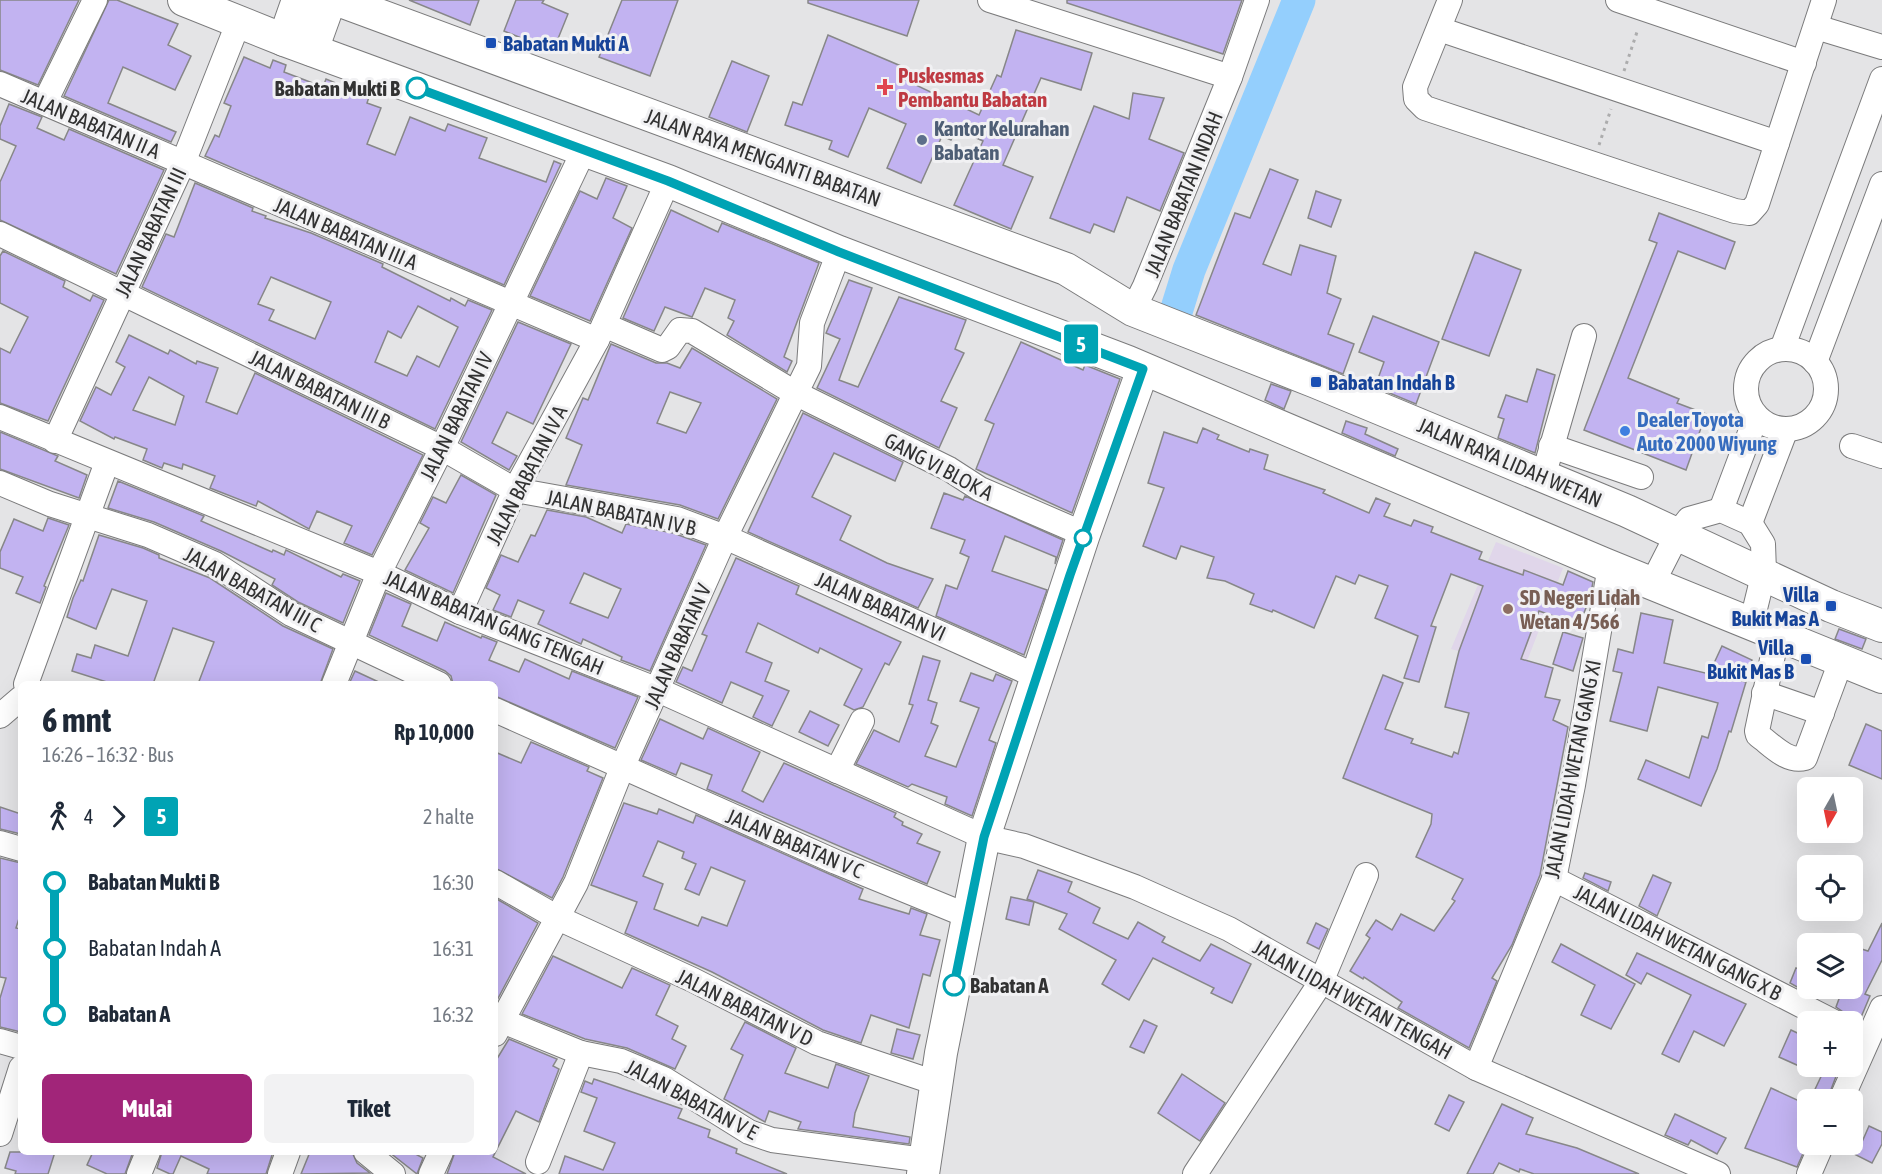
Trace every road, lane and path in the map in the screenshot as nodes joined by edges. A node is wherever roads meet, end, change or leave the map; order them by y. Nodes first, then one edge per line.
1 (95, 0) edge
2 (184, 0) edge
3 (990, 0) edge
4 (1257, 0) edge
5 (1450, 0) edge
6 (1618, 0) edge
7 (1824, 0) edge
8 (391, 9) edge
9 (310, 19) edge
10 (239, 21) junction
11 (1816, 27) junction
12 (1438, 29) junction
13 (1882, 48) edge
14 (1804, 63) junction
15 (1230, 77) junction
16 (1882, 79) edge
17 (0, 84) edge
18 (45, 102) junction
19 (1777, 143) junction
20 (584, 150) junction
21 (183, 163) junction
22 (668, 181) junction
23 (1882, 184) edge
24 (0, 234) edge
25 (839, 252) junction
26 (121, 294) junction
27 (510, 303) junction
28 (1133, 310) junction
29 (600, 333) junction
30 (1584, 336) dead end
31 (1782, 349) junction
32 (1815, 362) junction
33 (1135, 365) junction
34 (795, 393) junction
35 (0, 417) edge
36 (1756, 417) junction
37 (1786, 429) junction
38 (55, 441) junction
39 (1551, 446) junction
40 (1852, 446) dead end
41 (442, 448) junction
42 (1882, 456) edge
43 (107, 462) junction
44 (1544, 477) junction
45 (0, 483) edge
46 (515, 490) junction
47 (1721, 510) junction
48 (1627, 511) junction
49 (87, 516) junction
50 (1750, 523) junction
51 (1678, 533) junction
52 (1084, 534) junction
53 (725, 537) junction
54 (1610, 566) junction
55 (1764, 572) junction
56 (379, 573) junction
57 (1652, 584) junction
58 (460, 612) junction
59 (1882, 627) edge
60 (1764, 630) junction
61 (350, 641) junction
62 (1841, 661) junction
63 (1036, 676) junction
64 (1882, 677) edge
65 (27, 681) edge
66 (335, 681) edge
67 (426, 681) edge
68 (658, 690) junction
69 (1764, 693) junction
70 (18, 700) edge
71 (498, 711) edge
72 (1822, 713) junction
73 (0, 716) edge
74 (862, 721) dead end
75 (622, 768) junction
76 (837, 771) junction
77 (984, 837) junction
78 (0, 843) edge
79 (18, 848) edge
80 (1366, 875) dead end
81 (1554, 879) junction
82 (498, 884) edge
83 (968, 916) junction
84 (558, 918) junction
85 (1321, 982) junction
86 (1882, 1008) edge
87 (1812, 1011) edge
88 (498, 1022) edge
89 (498, 1024) edge
90 (1867, 1038) edge
91 (0, 1041) edge
92 (18, 1046) edge
93 (581, 1053) junction
94 (1476, 1068) junction
95 (18, 1077) edge
96 (936, 1083) junction
97 (1846, 1089) edge
98 (0, 1134) edge
99 (147, 1155) edge
100 (287, 1155) edge
101 (370, 1155) edge
102 (440, 1155) edge
103 (1817, 1155) edge
104 (538, 1162) dead end
105 (924, 1167) edge
106 (139, 1174) edge
107 (280, 1174) edge
108 (393, 1174) edge
109 (431, 1174) edge
110 (1195, 1174) edge
111 (1718, 1174) edge
112 (1809, 1174) edge

1 - 18 street
2 - 10 main road, JALAN RAYA MENGANTI BABATAN
3 - 15 street
4 - 15 street, JALAN BABATAN INDAH
5 - 12 street
6 - 14 street
7 - 11 street
8 - 9 main road, JALAN RAYA MENGANTI BABATAN
8 - 28 main road, JALAN RAYA MENGANTI BABATAN
9 - 10 main road, JALAN RAYA MENGANTI BABATAN
9 - 20 main road, JALAN RAYA MENGANTI BABATAN
10 - 21 street, JALAN BABATAN III
11 - 13 street
11 - 14 street
12 - 19 street
12 - 19 street
14 - 19 street
15 - 28 street, JALAN BABATAN INDAH
16 - 31 street
17 - 18 street, JALAN BABATAN II A
18 - 21 street, JALAN BABATAN II A
20 - 22 main road, JALAN RAYA MENGANTI BABATAN
20 - 27 street, JALAN BABATAN IV
21 - 26 street, JALAN BABATAN III
21 - 27 street, JALAN BABATAN III A
22 - 25 main road, JALAN RAYA MENGANTI BABATAN
22 - 29 street, JALAN BABATAN IV A
23 - 32 street
24 - 26 street, JALAN BABATAN III B
25 - 33 main road, JALAN RAYA MENGANTI BABATAN
25 - 34 street, JALAN BABATAN V
26 - 38 street, JALAN BABATAN III
26 - 41 street, JALAN BABATAN III B
27 - 29 street
27 - 41 street, JALAN BABATAN IV
28 - 33 main road
28 - 44 main road, JALAN RAYA LIDAH WETAN
29 - 34 street
29 - 46 street, JALAN BABATAN IV A
30 - 39 street
31 - 32 street
31 - 36 street
32 - 37 street
33 - 52 main road
33 - 54 main road
34 - 52 street, GANG VI BLOK A
34 - 53 street, JALAN BABATAN V
35 - 38 street, JALAN BABATAN GANG TENGAH
36 - 37 street
36 - 47 street
37 - 50 street
38 - 43 street, JALAN BABATAN GANG TENGAH
39 - 44 street
39 - 48 street
40 - 42 street
41 - 46 street, JALAN BABATAN III B
41 - 56 street, JALAN BABATAN IV
43 - 49 street
43 - 56 street, JALAN BABATAN GANG TENGAH
44 - 48 main road, JALAN RAYA LIDAH WETAN
45 - 49 street, JALAN BABATAN III C
46 - 53 street, JALAN BABATAN IV B
46 - 58 street, JALAN BABATAN IV A
47 - 50 street
47 - 51 street
48 - 51 main road, JALAN RAYA LIDAH WETAN
49 - 61 street, JALAN BABATAN III C
49 - 65 street
50 - 55 street
51 - 55 main road, JALAN RAYA LIDAH WETAN
51 - 57 street
52 - 63 main road
53 - 63 street, JALAN BABATAN VI
53 - 68 street, JALAN BABATAN V
54 - 57 main road
54 - 81 street, JALAN LIDAH WETAN GANG XI
55 - 59 main road, JALAN RAYA LIDAH WETAN
55 - 60 street
56 - 58 street, JALAN BABATAN GANG TENGAH
56 - 61 street, JALAN BABATAN IV
57 - 60 main road
58 - 68 street, JALAN BABATAN GANG TENGAH
60 - 62 main road
60 - 69 street
61 - 66 street, JALAN BABATAN IV
61 - 67 street, JALAN BABATAN III C
62 - 64 main road
62 - 72 street
63 - 77 main road
68 - 75 street, JALAN BABATAN V
68 - 76 street, JALAN BABATAN GANG TENGAH
69 - 72 street
69 - 72 street
70 - 73 street
71 - 75 street, JALAN BABATAN V C
74 - 76 street
75 - 83 street, JALAN BABATAN V C
75 - 84 street, JALAN BABATAN V
76 - 77 street, JALAN BABATAN GANG TENGAH
77 - 83 main road
77 - 85 street, JALAN LIDAH WETAN TENGAH
78 - 79 street
80 - 85 street
81 - 87 street, JALAN LIDAH WETAN GANG X B
81 - 94 street, JALAN LIDAH WETAN GANG XI
82 - 84 street, JALAN BABATAN V D
83 - 96 main road
84 - 88 street, JALAN BABATAN V
84 - 96 street, JALAN BABATAN V D
85 - 94 street, JALAN LIDAH WETAN TENGAH
85 - 110 street
86 - 90 street
89 - 93 street, JALAN BABATAN V E
90 - 97 street
91 - 92 street
93 - 104 street
93 - 105 street, JALAN BABATAN V E
94 - 111 street, JALAN LIDAH WETAN TENGAH
95 - 98 street
96 - 105 main road
99 - 106 street
100 - 107 street
101 - 108 street
102 - 109 street
103 - 112 street

